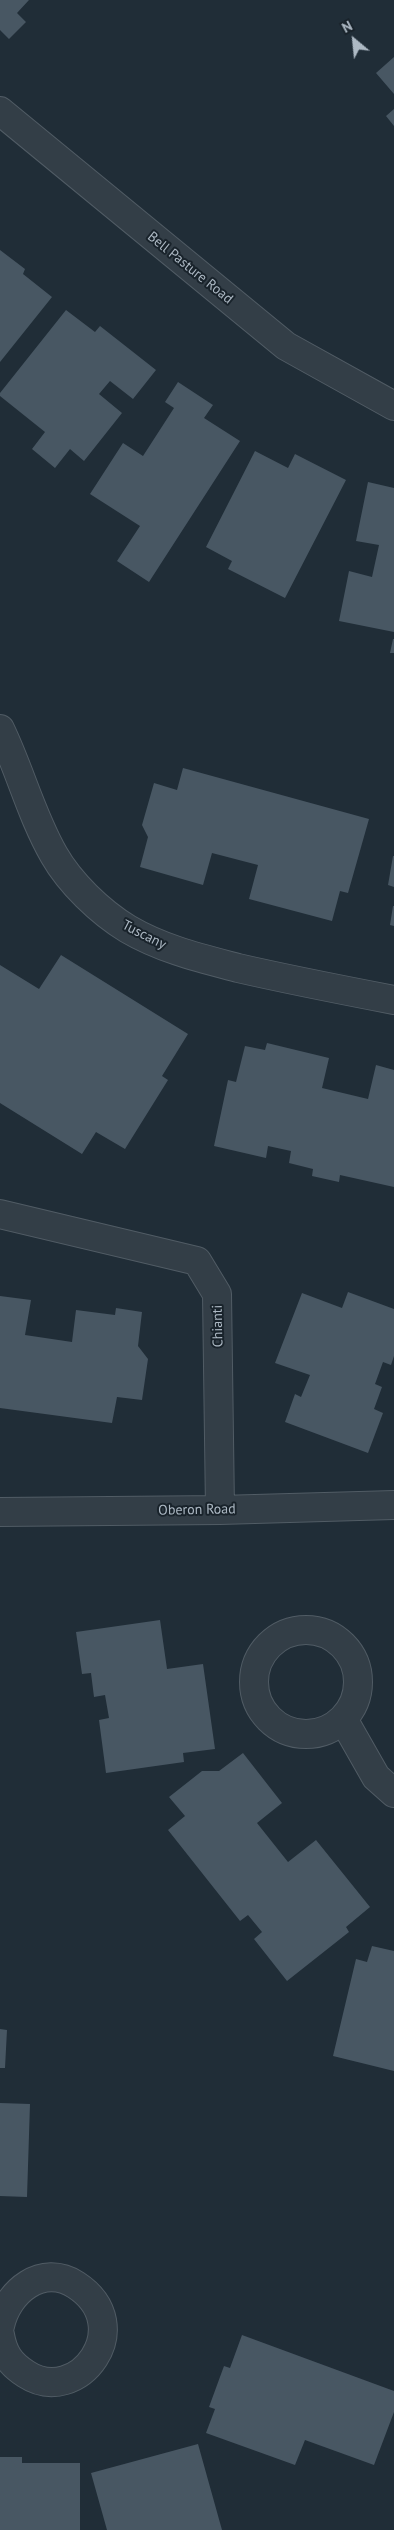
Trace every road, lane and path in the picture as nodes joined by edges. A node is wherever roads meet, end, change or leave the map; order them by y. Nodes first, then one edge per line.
1 (0, 111) edge
2 (394, 406) edge
3 (0, 730) edge
4 (394, 1000) edge
5 (0, 1214) edge
6 (394, 1505) edge
7 (220, 1510) junction
8 (0, 1512) edge
9 (343, 1719) dead end
10 (394, 1793) edge
11 (0, 2326) edge
12 (0, 2335) edge

1 - 2 street, Bell Pasture Road
3 - 4 street, Tuscany
5 - 7 street, Chianti
6 - 7 street, Oberon Road
7 - 8 street, Oberon Road
9 - 10 street
11 - 12 street

